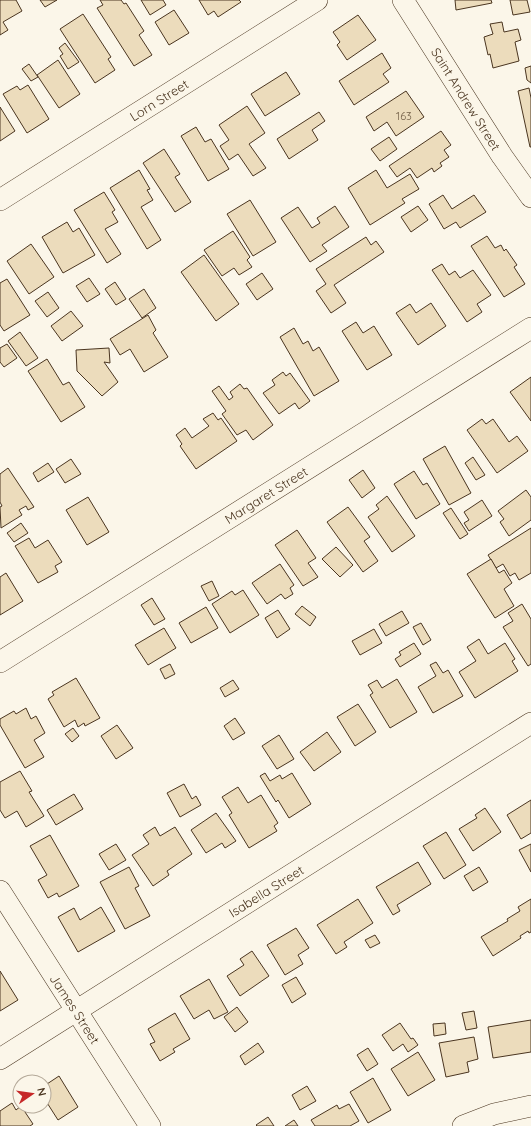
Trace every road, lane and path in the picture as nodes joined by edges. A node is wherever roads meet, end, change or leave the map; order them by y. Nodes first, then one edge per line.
1 (318, 0) edge
2 (403, 0) edge
3 (531, 197) edge
4 (0, 200) edge
5 (531, 328) edge
6 (0, 662) edge
7 (531, 723) edge
8 (0, 891) edge
9 (75, 1011) junction
10 (0, 1058) edge
11 (531, 1106) edge
12 (150, 1126) edge
13 (464, 1126) edge

1 - 4 street, Lorn Street
2 - 3 street, Saint Andrew Street
5 - 6 street, Margaret Street
7 - 9 street, Isabella Street
8 - 9 street, James Street
9 - 10 street, Isabella Street
9 - 12 street, James Street
11 - 13 street

